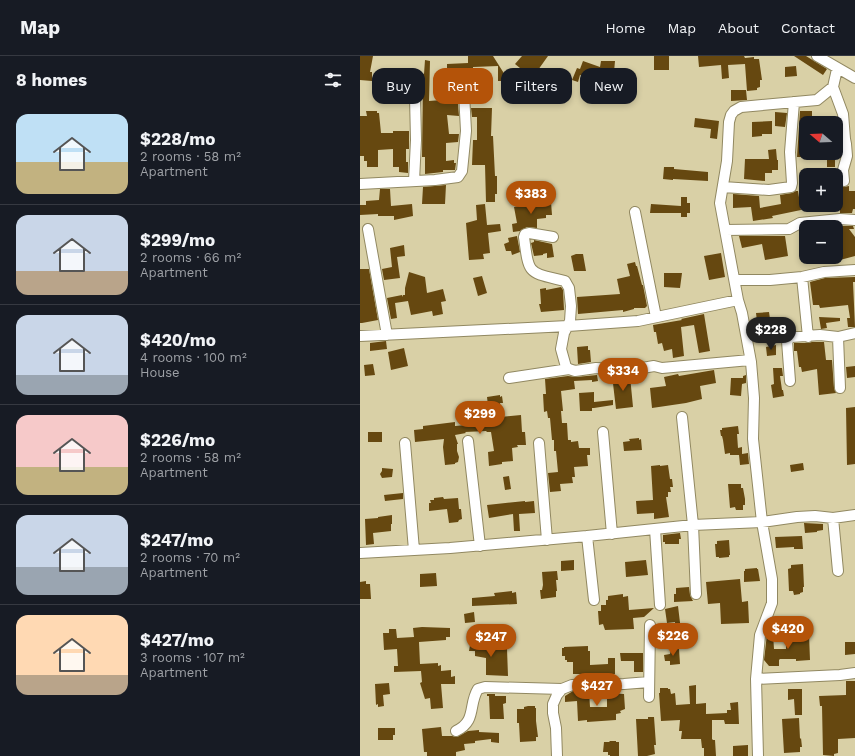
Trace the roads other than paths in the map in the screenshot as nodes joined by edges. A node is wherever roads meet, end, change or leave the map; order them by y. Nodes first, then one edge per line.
1 (817, 56) edge
2 (837, 68) junction
3 (855, 78) edge
4 (833, 86) junction
5 (794, 102) junction
6 (415, 104) edge
7 (465, 104) edge
8 (851, 144) edge
9 (414, 181) junction
10 (844, 181) dead end
11 (360, 184) edge
12 (723, 187) junction
13 (635, 212) dead end
14 (855, 220) edge
15 (368, 229) dead end
16 (725, 230) junction
17 (553, 236) dead end
18 (855, 270) edge
19 (802, 277) junction
20 (735, 280) junction
21 (738, 300) junction
22 (656, 317) junction
23 (568, 326) junction
24 (855, 333) edge
25 (387, 335) junction
26 (360, 336) edge
27 (808, 337) junction
28 (838, 337) junction
29 (750, 360) junction
30 (569, 369) junction
31 (509, 378) dead end
32 (790, 380) dead end
33 (840, 388) dead end
34 (682, 417) dead end
35 (603, 432) dead end
36 (468, 441) dead end
37 (405, 443) dead end
38 (539, 443) dead end
39 (855, 515) edge
40 (833, 518) junction
41 (762, 522) junction
42 (693, 525) junction
43 (655, 529) junction
44 (612, 534) junction
45 (587, 536) junction
46 (547, 540) junction
47 (480, 546) junction
48 (414, 550) junction
49 (360, 553) edge
50 (838, 572) dead end
51 (696, 594) dead end
52 (594, 600) dead end
53 (660, 605) dead end
54 (650, 625) dead end
55 (855, 673) edge
56 (756, 679) junction
57 (649, 682) junction
58 (562, 689) junction
59 (649, 697) dead end
60 (456, 731) dead end
61 (557, 756) edge
62 (758, 756) edge

1 - 2 street
2 - 3 street
2 - 4 street
4 - 5 street
4 - 8 street
5 - 12 street
5 - 12 street
6 - 9 street
7 - 9 street
8 - 10 street
9 - 11 street
12 - 16 street
13 - 22 street
14 - 16 street
15 - 25 street
16 - 20 street
17 - 23 street
18 - 19 street
19 - 20 street
19 - 27 street
20 - 21 street
21 - 22 street
21 - 29 street
22 - 23 street
23 - 25 street
23 - 30 street
24 - 28 street
25 - 26 street
27 - 28 street
27 - 32 street
28 - 33 street
29 - 30 street
29 - 41 street
30 - 31 street
34 - 42 street
35 - 44 street
36 - 47 street
37 - 48 street
38 - 46 street
39 - 40 street
40 - 41 street
40 - 50 street
41 - 42 street
41 - 56 street
42 - 43 street
42 - 51 street
43 - 44 street
43 - 53 street
44 - 45 street
45 - 46 street
45 - 52 street
46 - 47 street
47 - 48 street
48 - 49 street
54 - 57 street
55 - 56 street
56 - 62 street
57 - 58 street
57 - 59 street
58 - 60 street
58 - 61 street

